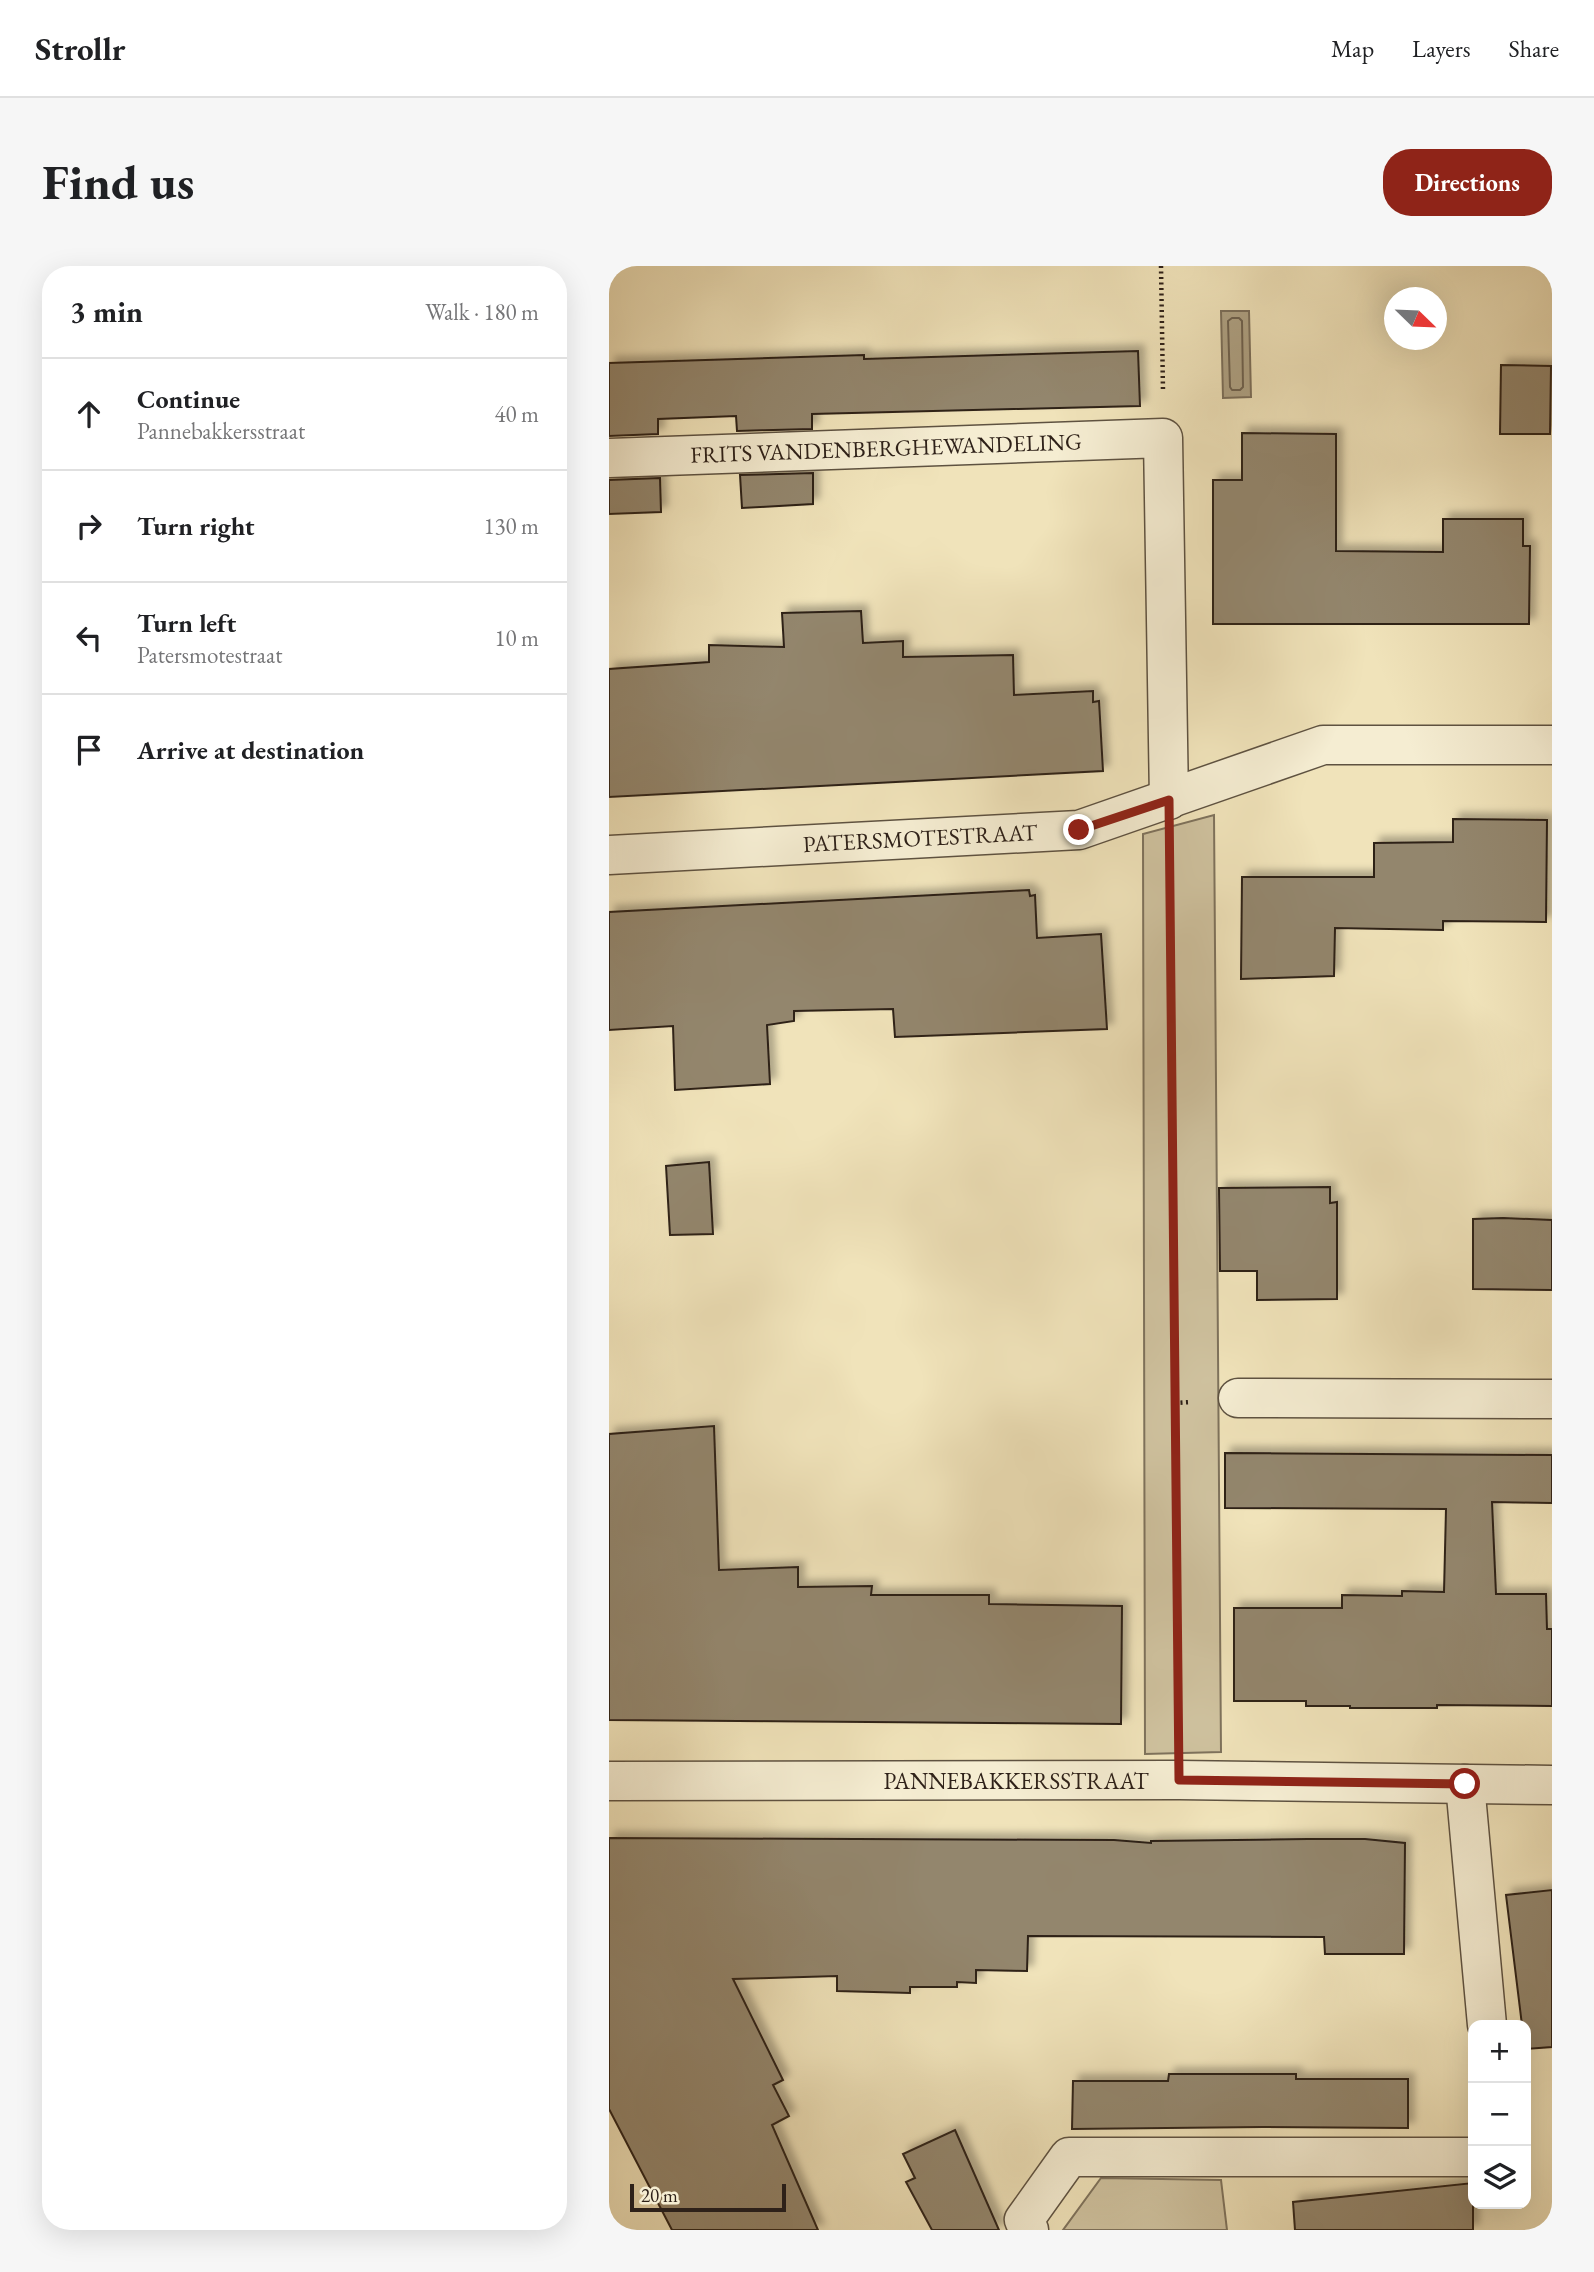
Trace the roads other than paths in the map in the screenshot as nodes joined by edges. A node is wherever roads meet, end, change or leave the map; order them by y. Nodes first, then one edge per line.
1 (609, 458) edge
2 (1552, 745) edge
3 (1169, 800) junction
4 (609, 855) edge
5 (1238, 1398) dead end
6 (1552, 1399) edge
7 (609, 1781) edge
8 (1465, 1784) junction
9 (1552, 1785) edge
10 (1487, 2020) edge
11 (1468, 2157) edge
12 (1029, 2230) edge

1 - 3 street, FRITS VANDENBERGHEWANDELING
2 - 3 street, PATERSMOTESTRAAT
3 - 4 street, PATERSMOTESTRAAT
5 - 6 street
7 - 8 street, PANNEBAKKERSSTRAAT
8 - 9 street, PANNEBAKKERSSTRAAT
8 - 10 street
11 - 12 street

